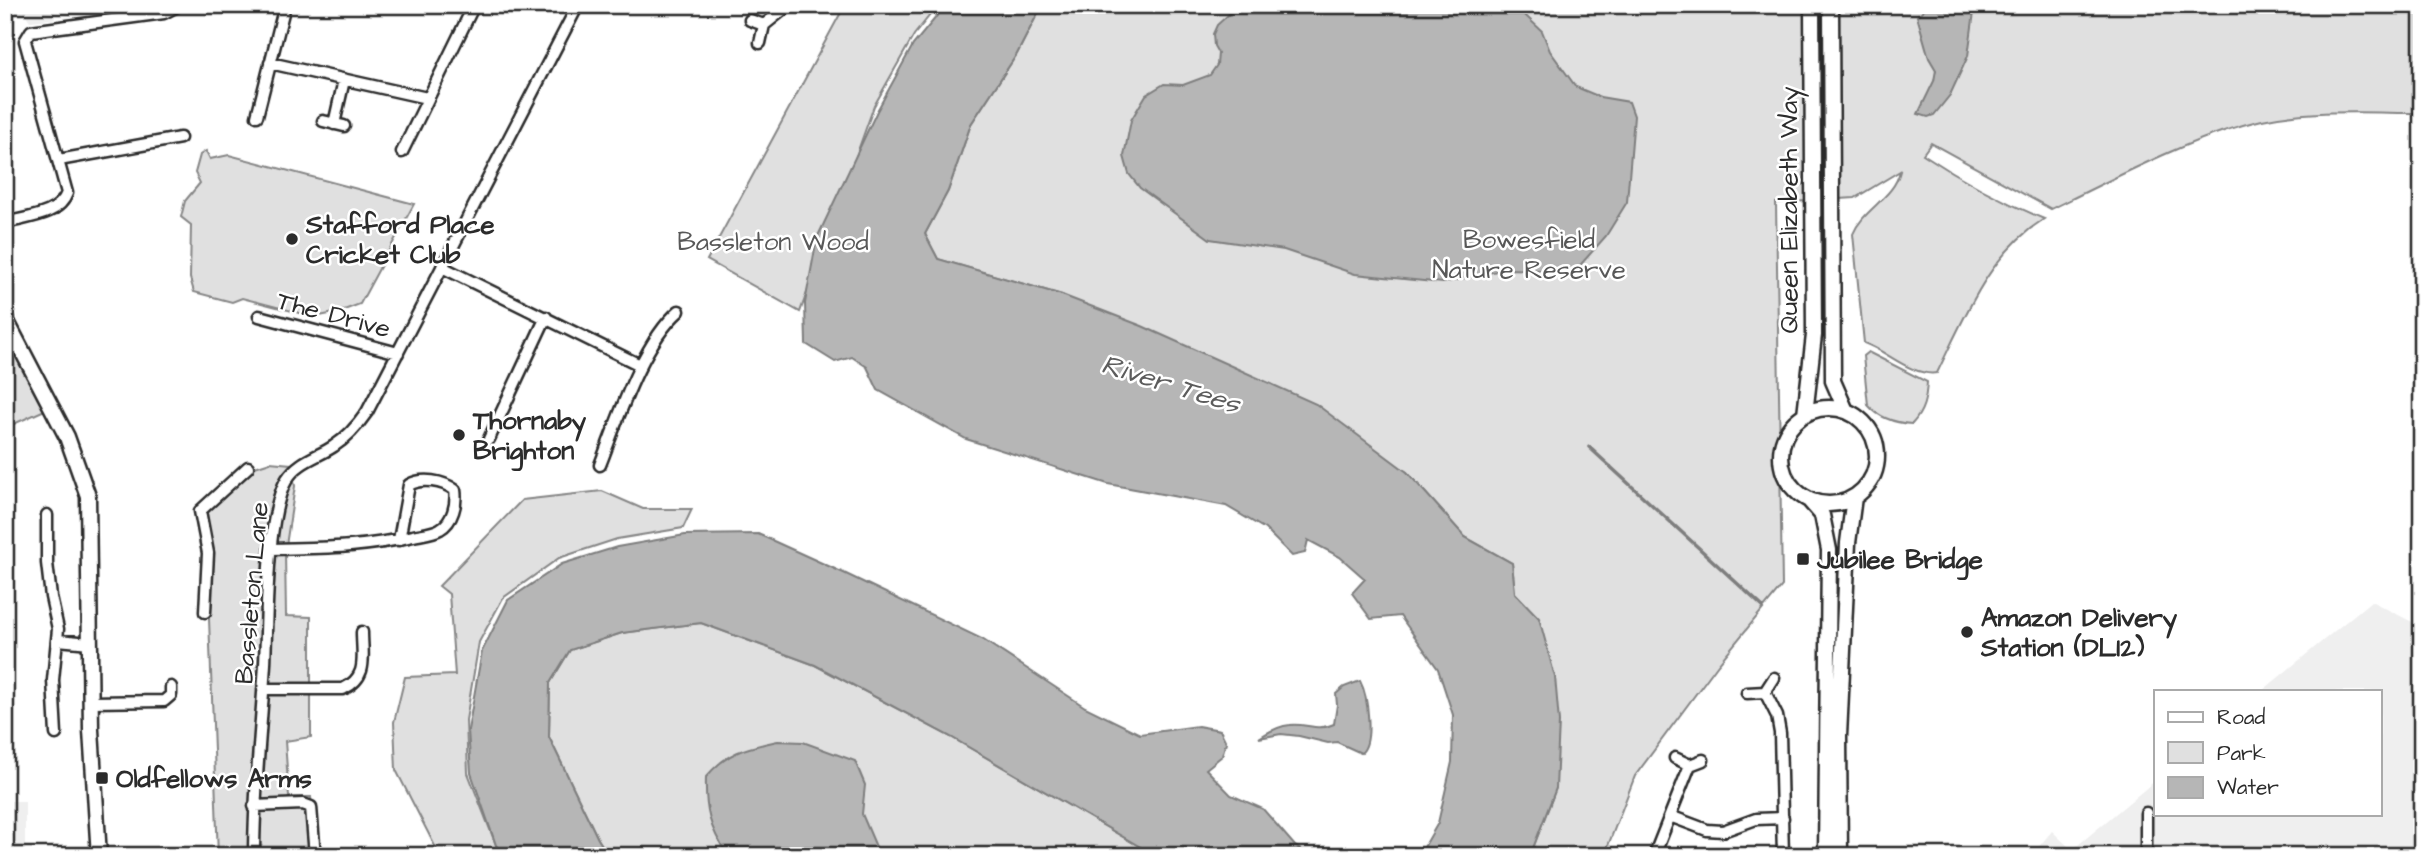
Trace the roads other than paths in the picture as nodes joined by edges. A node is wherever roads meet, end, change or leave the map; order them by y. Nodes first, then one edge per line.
1 (179, 5) edge
2 (285, 5) edge
3 (474, 5) edge
4 (578, 5) edge
5 (789, 5) edge
6 (1812, 5) edge
7 (1831, 5) edge
8 (750, 20) dead end
9 (764, 25) junction
10 (760, 44) dead end
11 (270, 62) junction
12 (344, 79) junction
13 (427, 98) junction
14 (257, 116) dead end
15 (323, 121) dead end
16 (180, 138) dead end
17 (402, 152) dead end
18 (59, 160) junction
19 (5, 223) edge
20 (442, 267) junction
21 (679, 311) dead end
22 (259, 316) dead end
23 (546, 317) junction
24 (5, 318) edge
25 (397, 353) junction
26 (640, 365) junction
27 (1846, 411) junction
28 (1805, 414) junction
29 (489, 439) dead end
30 (600, 465) dead end
31 (248, 467) dead end
32 (1854, 497) junction
33 (1808, 499) junction
34 (47, 515) dead end
35 (399, 540) junction
36 (271, 549) junction
37 (205, 612) dead end
38 (362, 632) dead end
39 (58, 640) junction
40 (90, 643) junction
41 (1774, 678) dead end
42 (171, 687) dead end
43 (263, 689) junction
44 (1765, 692) junction
45 (1747, 693) dead end
46 (91, 702) junction
47 (56, 734) dead end
48 (1675, 758) dead end
49 (1703, 760) dead end
50 (1690, 765) junction
51 (254, 806) junction
52 (2146, 813) dead end
53 (1670, 816) junction
54 (1783, 818) junction
55 (99, 856) edge
56 (254, 856) edge
57 (315, 856) edge
58 (1654, 856) edge
59 (1783, 856) edge
60 (1826, 856) edge
61 (1840, 856) edge
62 (2146, 856) edge

1 - 18 street
2 - 11 street
3 - 13 street
4 - 20 street, Bassleton Lane
5 - 9 street
6 - 28 street, Queen Elizabeth Way
7 - 27 street, Queen Elizabeth Way
8 - 9 street
9 - 10 street
11 - 12 street
11 - 14 street
12 - 13 street
12 - 15 street
13 - 17 street
16 - 18 street
18 - 19 street
20 - 23 street
20 - 25 street, Bassleton Lane
21 - 26 street
22 - 25 street, The Drive
23 - 26 street
23 - 29 street
24 - 40 street
25 - 36 street, Bassleton Lane
26 - 30 street
27 - 28 street
27 - 32 street
28 - 33 street
31 - 37 street
32 - 33 street
32 - 61 street
33 - 60 street
34 - 39 street
35 - 35 street
35 - 36 street
36 - 43 street, Bassleton Lane
38 - 43 street
39 - 40 street
39 - 47 street
40 - 46 street
41 - 44 street
42 - 46 street
43 - 51 street, Bassleton Lane
44 - 45 street
44 - 54 street
46 - 55 street
48 - 50 street
49 - 50 street
50 - 53 street
51 - 56 street, Bassleton Lane
51 - 57 street
52 - 62 street
53 - 54 street
53 - 58 street
54 - 59 street

